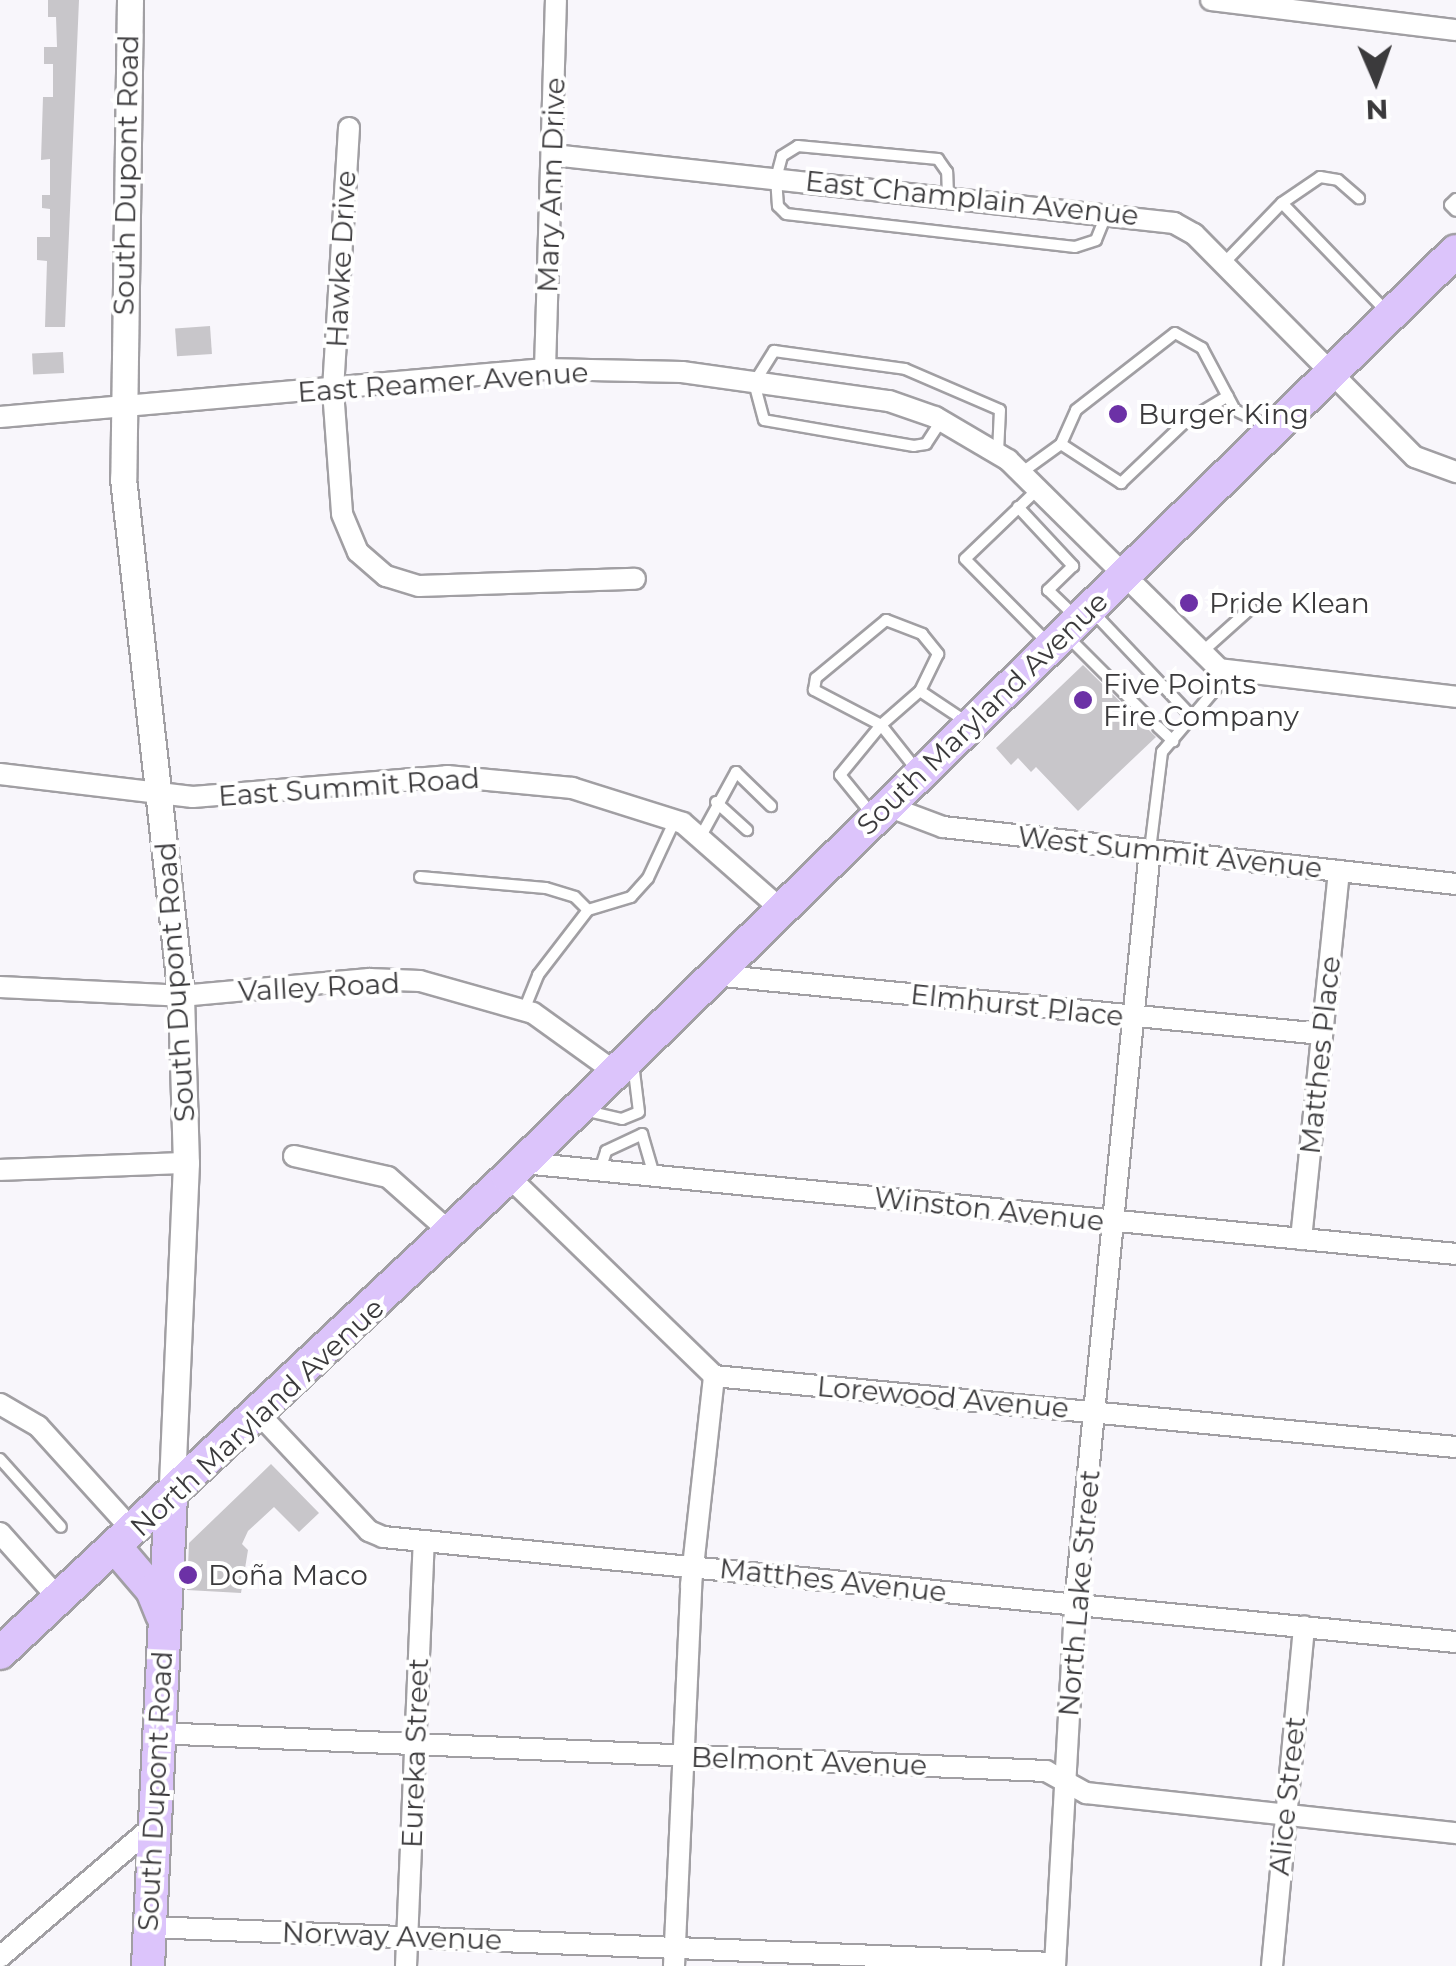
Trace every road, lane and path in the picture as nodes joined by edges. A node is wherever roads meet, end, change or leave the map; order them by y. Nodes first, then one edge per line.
1 (130, 0) edge
2 (556, 0) edge
3 (1211, 0) edge
4 (1456, 30) edge
5 (348, 128) dead end
6 (553, 155) junction
7 (776, 178) junction
8 (948, 196) junction
9 (1358, 198) dead end
10 (1456, 199) edge
11 (1282, 203) junction
12 (1456, 211) edge
13 (1108, 212) junction
14 (1456, 251) edge
15 (1224, 264) junction
16 (1390, 315) junction
17 (545, 369) junction
18 (1330, 373) junction
19 (754, 382) junction
20 (333, 390) junction
21 (1228, 396) junction
22 (120, 408) junction
23 (0, 417) edge
24 (942, 421) junction
25 (1273, 428) junction
26 (1061, 444) junction
27 (998, 454) junction
28 (1456, 472) edge
29 (1021, 473) junction
30 (1038, 488) junction
31 (1018, 507) junction
32 (1126, 572) junction
33 (636, 579) dead end
34 (1251, 608) dead end
35 (1070, 626) junction
36 (1201, 653) junction
37 (1230, 672) junction
38 (920, 690) junction
39 (1456, 697) edge
40 (1147, 716) dead end
41 (1195, 720) junction
42 (970, 724) junction
43 (881, 725) junction
44 (1158, 727) dead end
45 (1172, 741) junction
46 (0, 774) edge
47 (920, 774) junction
48 (162, 795) junction
49 (716, 802) junction
50 (771, 806) dead end
51 (881, 812) junction
52 (675, 820) junction
53 (747, 830) dead end
54 (702, 836) junction
55 (1150, 850) junction
56 (1339, 871) junction
57 (420, 877) dead end
58 (1456, 884) edge
59 (781, 909) junction
60 (588, 910) junction
61 (713, 975) junction
62 (0, 987) edge
63 (182, 996) junction
64 (524, 1010) junction
65 (1134, 1016) junction
66 (1322, 1034) junction
67 (623, 1064) junction
68 (578, 1109) junction
69 (639, 1112) junction
70 (642, 1134) junction
71 (294, 1156) dead end
72 (186, 1163) junction
73 (0, 1170) edge
74 (516, 1170) junction
75 (600, 1171) junction
76 (654, 1176) junction
77 (1114, 1221) junction
78 (450, 1232) junction
79 (1301, 1239) junction
80 (1456, 1254) edge
81 (714, 1376) junction
82 (0, 1404) edge
83 (1095, 1411) junction
84 (260, 1416) junction
85 (1456, 1447) edge
86 (0, 1459) edge
87 (170, 1500) junction
88 (61, 1526) dead end
89 (0, 1533) edge
90 (126, 1541) junction
91 (424, 1541) junction
92 (693, 1566) junction
93 (60, 1600) junction
94 (1075, 1604) junction
95 (164, 1619) junction
96 (1304, 1627) junction
97 (1456, 1642) edge
98 (0, 1653) edge
99 (155, 1733) junction
100 (415, 1746) junction
101 (685, 1756) junction
102 (1064, 1780) junction
103 (1284, 1816) junction
104 (151, 1828) junction
105 (1456, 1833) edge
106 (149, 1927) junction
107 (407, 1936) junction
108 (0, 1957) edge
109 (675, 1957) edge
110 (1055, 1964) edge
111 (148, 1966) edge
112 (406, 1966) edge
113 (1272, 1966) edge

1 - 22 street, South Dupont Road
2 - 6 street, Mary Ann Drive
3 - 4 street
5 - 20 street, Hawke Drive
6 - 7 street, East Champlain Avenue
6 - 17 street, Mary Ann Drive
7 - 8 street, East Champlain Avenue
7 - 8 lane
7 - 13 lane
8 - 13 street, East Champlain Avenue
9 - 11 lane
10 - 12 lane
11 - 15 lane
11 - 16 lane
13 - 15 street, East Champlain Avenue
14 - 16 main road, South Maryland Avenue
15 - 18 street, East Champlain Avenue
16 - 18 main road, South Maryland Avenue
17 - 19 street, East Reamer Avenue
17 - 20 street, East Reamer Avenue
18 - 25 main road, South Maryland Avenue
18 - 28 street, East Champlain Avenue
19 - 24 street, East Reamer Avenue
19 - 24 lane
19 - 27 lane
20 - 22 street, East Reamer Avenue
20 - 33 street, Hawke Drive
21 - 25 lane
21 - 26 lane
21 - 26 lane
22 - 23 street
22 - 48 street, South Dupont Road
24 - 27 street, East Reamer Avenue
25 - 32 main road, South Maryland Avenue
26 - 29 lane
27 - 29 street, East Reamer Avenue
29 - 30 street, East Reamer Avenue
30 - 31 lane
30 - 32 street, East Reamer Avenue
31 - 35 lane
31 - 35 lane
32 - 35 main road, South Maryland Avenue
32 - 36 street, East Reamer Avenue
34 - 36 lane
35 - 40 lane
35 - 41 lane
35 - 42 main road, South Maryland Avenue
36 - 37 street, East Reamer Avenue
37 - 39 street
37 - 41 lane
38 - 42 lane
38 - 43 lane
38 - 43 lane
41 - 45 lane
42 - 47 main road, South Maryland Avenue
43 - 47 lane
43 - 51 lane
44 - 45 lane
45 - 55 lane
46 - 48 street, East Summit Road
47 - 51 main road, South Maryland Avenue
48 - 52 street, East Summit Road
48 - 63 street, South Dupont Road
49 - 50 lane
49 - 53 lane
49 - 54 lane
51 - 55 street, West Summit Avenue
51 - 59 main road, South Maryland Avenue
52 - 54 street, East Summit Road
52 - 60 lane
54 - 59 street, East Summit Road
55 - 56 street, West Summit Avenue
55 - 65 street, North Lake Street
56 - 58 street, West Summit Avenue
56 - 66 street, Matthes Place
57 - 60 lane
59 - 61 main road, South Maryland Avenue
60 - 64 lane
61 - 65 street, Elmhurst Place
61 - 67 main road, South Maryland Avenue
62 - 63 street, Valley Road
63 - 64 street, Valley Road
63 - 72 street, South Dupont Road
64 - 67 street, Valley Road
65 - 66 street, Elmhurst Place
65 - 77 street, North Lake Street
66 - 79 street, Matthes Place
67 - 68 main road, South Maryland Avenue
67 - 69 lane
68 - 69 lane
68 - 74 main road, South Maryland Avenue
69 - 70 lane
70 - 75 lane
70 - 76 lane
71 - 78 street
72 - 73 street
72 - 87 street, South Dupont Road
74 - 75 street, Winston Avenue
74 - 78 main road, North Maryland Avenue
74 - 81 street
75 - 76 street, Winston Avenue
76 - 77 street, Winston Avenue
77 - 79 street, Winston Avenue
77 - 83 street, North Lake Street
78 - 84 main road, North Maryland Avenue
79 - 80 street, Winston Avenue
81 - 83 street, Lorewood Avenue
81 - 92 street
82 - 90 street
83 - 85 street, Lorewood Avenue
83 - 94 street, North Lake Street
84 - 87 main road, North Maryland Avenue
84 - 91 street, Matthes Avenue
86 - 88 lane
87 - 90 main road, North Maryland Avenue
87 - 95 main road, South Dupont Road
89 - 93 street
90 - 93 main road, North Maryland Avenue
90 - 95 main road
91 - 92 street, Matthes Avenue
91 - 100 street, Eureka Street
92 - 94 street, Matthes Avenue
92 - 101 street
93 - 98 main road, North Maryland Avenue
94 - 96 street, Matthes Avenue
94 - 102 street, North Lake Street
95 - 99 main road, South Dupont Road
96 - 97 street, Matthes Avenue
96 - 103 street, Alice Street
99 - 100 street, Belmont Avenue
99 - 104 main road, South Dupont Road
100 - 101 street, Belmont Avenue
100 - 107 street, Eureka Street
101 - 102 street, Belmont Avenue
101 - 109 street
102 - 103 street, Belmont Avenue
102 - 110 street, North Lake Street
103 - 105 street, Belmont Avenue
103 - 113 street, Alice Street
104 - 106 main road, South Dupont Road
104 - 108 street
106 - 107 street, Norway Avenue
106 - 111 main road, South Dupont Road
107 - 109 street, Norway Avenue
107 - 112 street, Eureka Street
109 - 110 street, Norway Avenue

